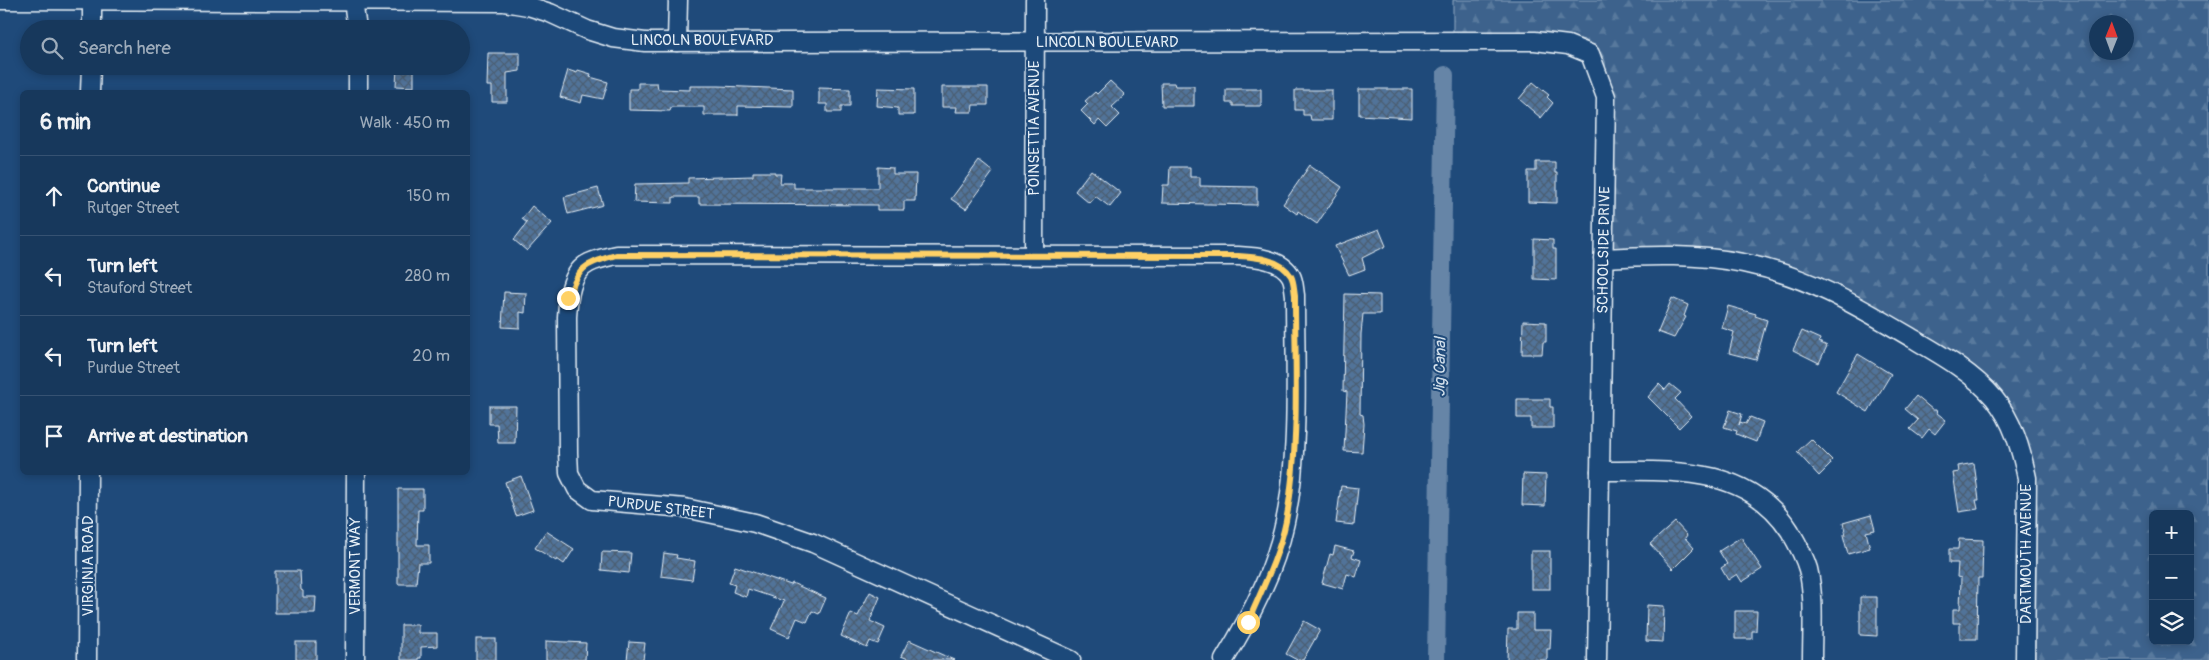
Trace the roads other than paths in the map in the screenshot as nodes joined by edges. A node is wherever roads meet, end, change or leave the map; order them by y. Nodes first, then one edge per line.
1 (0, 0) edge
2 (678, 0) edge
3 (1034, 0) edge
4 (92, 1) edge
5 (323, 1) edge
6 (353, 1) junction
7 (92, 20) edge
8 (356, 20) edge
9 (1381, 41) joint
10 (677, 42) junction
11 (1034, 42) junction
12 (91, 75) edge
13 (358, 75) edge
14 (90, 90) edge
15 (358, 90) edge
16 (1034, 255) junction
17 (1603, 258) junction
18 (1600, 471) junction
19 (88, 475) edge
20 (356, 475) edge
21 (87, 660) edge
22 (355, 660) edge
23 (1071, 660) edge
24 (1224, 660) edge
25 (1597, 660) edge
26 (1812, 660) edge
27 (2025, 660) edge

1 - 4 street, LINCOLN BOULEVARD
2 - 10 street
3 - 11 street, POINSETTIA AVENUE
4 - 5 street, LINCOLN BOULEVARD
4 - 7 street
5 - 6 street, LINCOLN BOULEVARD
6 - 8 street
6 - 10 street, LINCOLN BOULEVARD
9 - 11 street, LINCOLN BOULEVARD
9 - 17 street, SCHOOLSIDE DRIVE
10 - 11 street, LINCOLN BOULEVARD
11 - 16 street, POINSETTIA AVENUE
12 - 14 street
13 - 15 street
16 - 23 street, PURDUE STREET
16 - 24 street
17 - 18 street, SCHOOLSIDE DRIVE
17 - 27 street, DARTMOUTH AVENUE
18 - 25 street, SCHOOLSIDE DRIVE
18 - 26 street
19 - 21 street, VIRGINIA ROAD
20 - 22 street, VERMONT WAY

